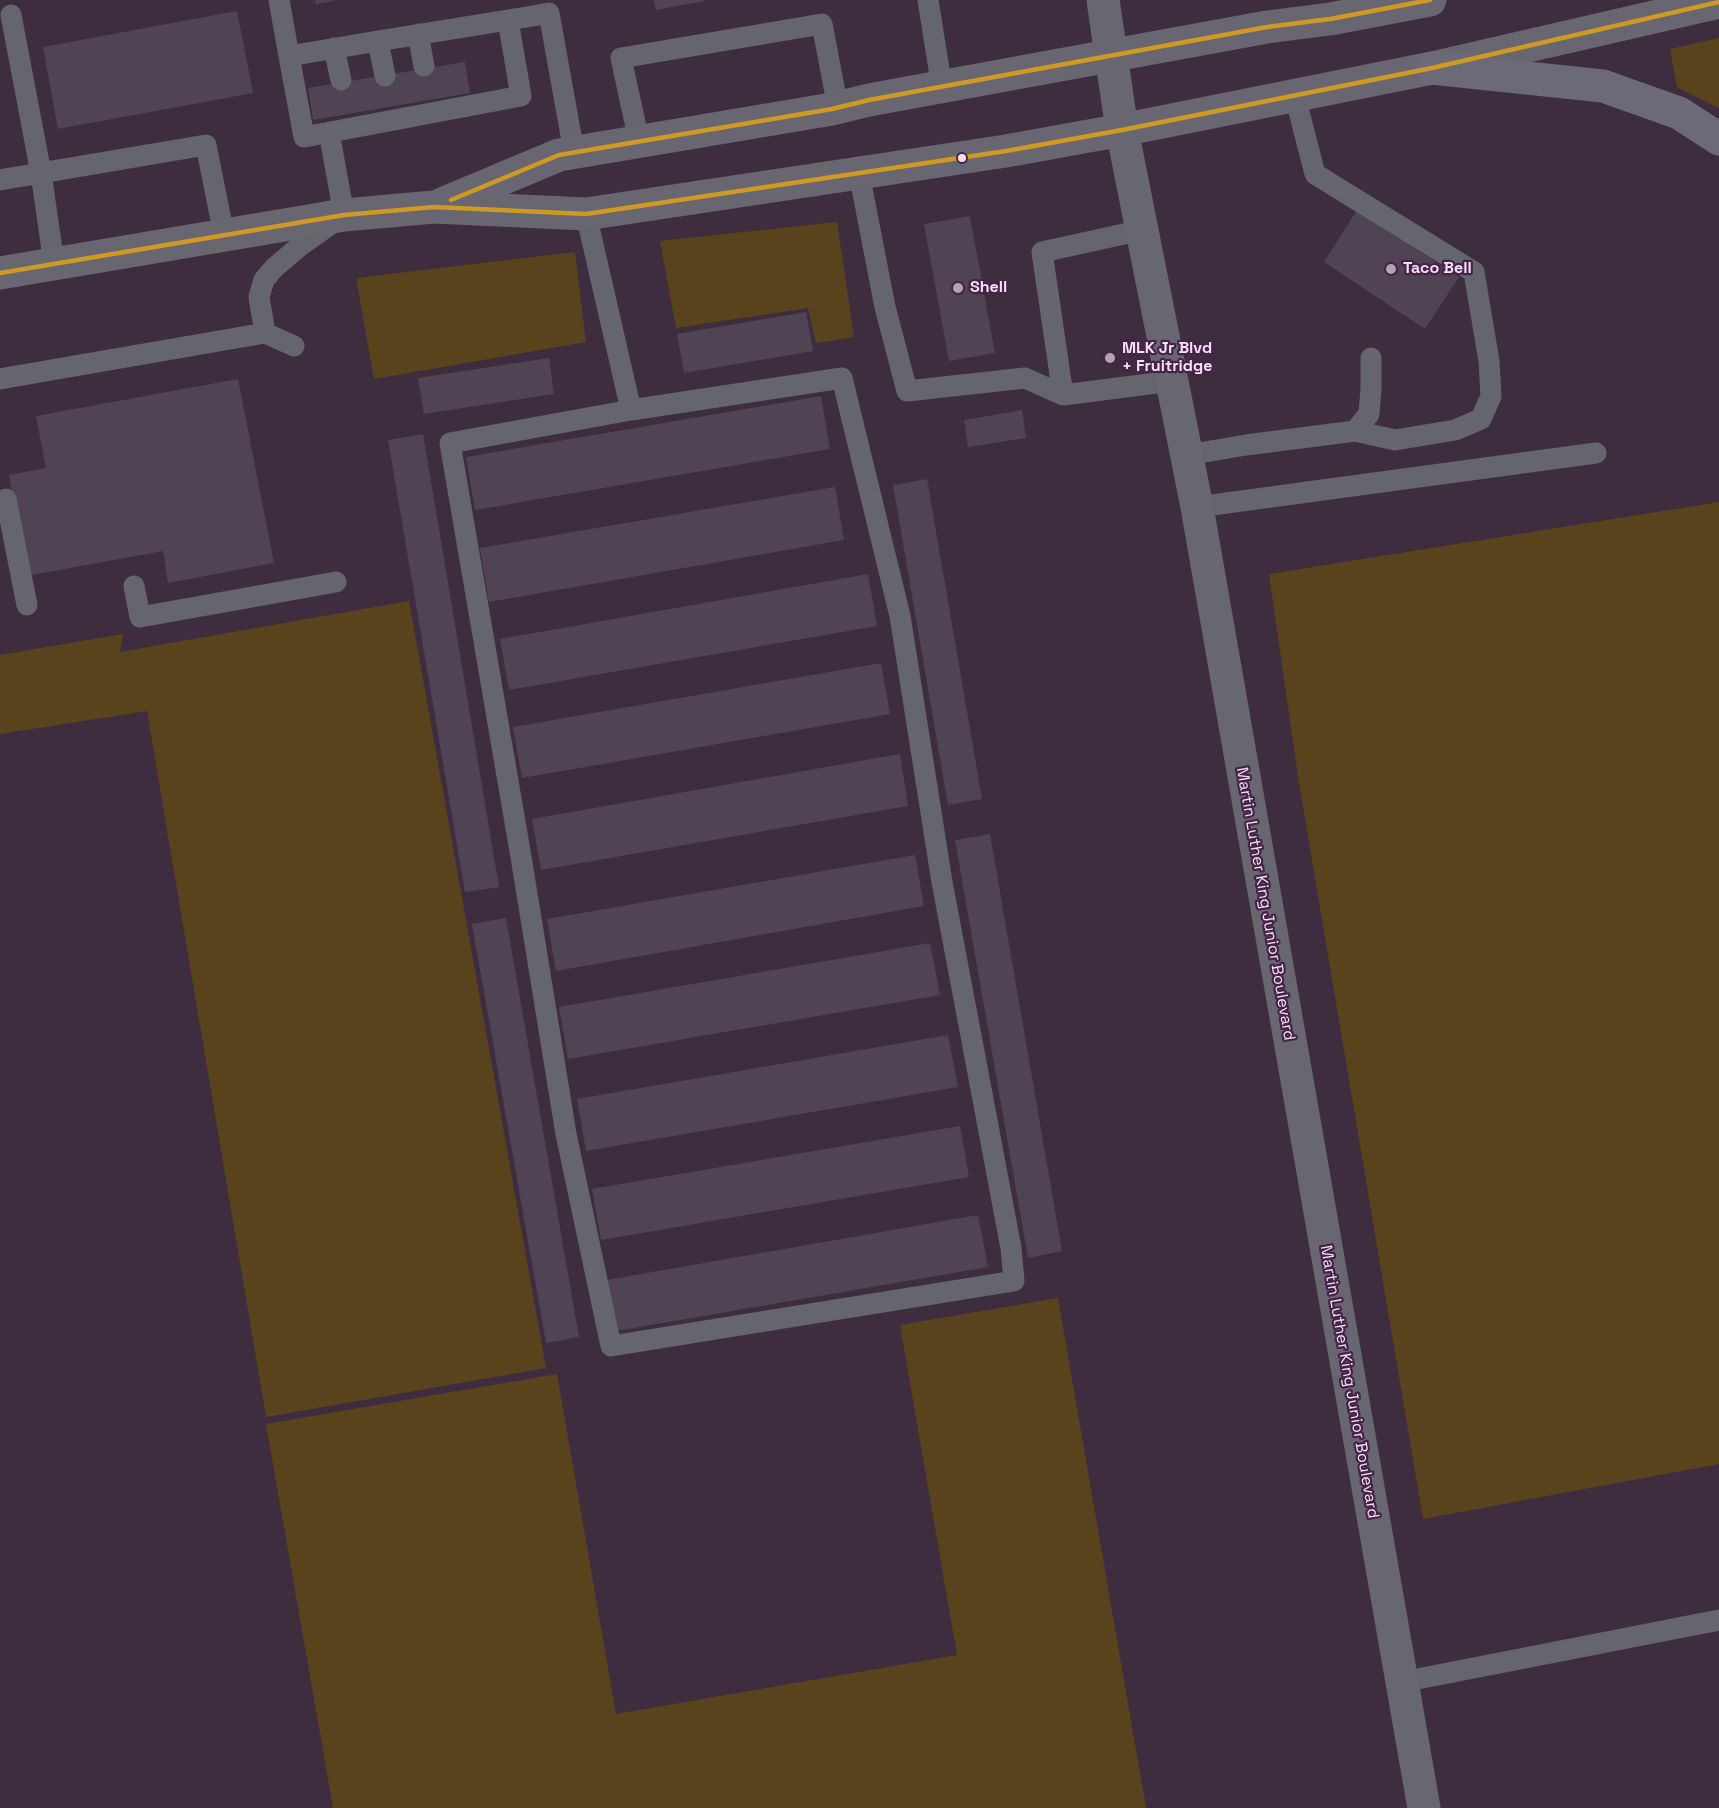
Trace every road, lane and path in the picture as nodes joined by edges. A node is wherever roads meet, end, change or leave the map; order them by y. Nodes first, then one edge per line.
1 (279, 0) edge
2 (928, 0) edge
3 (1104, 0) edge
4 (1430, 0) edge
5 (1719, 2) edge
6 (532, 8) edge
7 (1328, 9) edge
8 (11, 15) dead end
9 (508, 20) junction
10 (418, 34) junction
11 (378, 40) junction
12 (334, 48) junction
13 (289, 56) junction
14 (1112, 56) junction
15 (424, 66) dead end
16 (1432, 68) junction
17 (385, 76) dead end
18 (341, 80) dead end
19 (942, 87) junction
20 (1295, 96) junction
21 (838, 108) junction
22 (1122, 130) junction
23 (329, 132) junction
24 (1719, 139) edge
25 (639, 141) junction
26 (574, 152) junction
27 (41, 173) junction
28 (859, 173) junction
29 (0, 180) edge
30 (434, 207) junction
31 (586, 214) junction
32 (344, 215) junction
33 (1142, 230) junction
34 (224, 235) junction
35 (54, 264) junction
36 (0, 273) edge
37 (265, 333) junction
38 (294, 346) dead end
39 (1371, 358) dead end
40 (0, 379) edge
41 (1172, 381) junction
42 (1063, 395) junction
43 (631, 410) junction
44 (1355, 431) junction
45 (1596, 453) dead end
46 (1187, 455) junction
47 (6, 499) dead end
48 (1197, 507) junction
49 (336, 582) dead end
50 (134, 586) dead end
51 (27, 605) dead end
52 (1719, 1620) edge
53 (1402, 1682) junction
54 (1424, 1808) edge

1 - 13 lane
2 - 19 lane
3 - 14 main road, Martin Luther King Junior Boulevard
4 - 7 main road
5 - 16 main road
6 - 9 lane
6 - 26 lane
7 - 14 main road
8 - 27 lane
9 - 10 lane
9 - 23 lane
10 - 11 lane
10 - 15 lane
11 - 12 lane
11 - 17 lane
12 - 13 lane
12 - 18 lane
13 - 23 lane
14 - 19 main road
14 - 22 main road, Martin Luther King Junior Boulevard
16 - 20 main road
16 - 24 highway
19 - 21 main road
20 - 22 main road
20 - 44 lane
21 - 25 main road
21 - 25 lane
22 - 28 main road
22 - 33 main road, Martin Luther King Junior Boulevard
23 - 32 lane
25 - 26 main road
26 - 30 main road
27 - 29 lane
27 - 34 lane
27 - 35 lane
28 - 31 main road
28 - 42 lane
30 - 31 main road
30 - 32 main road
31 - 43 lane
32 - 34 main road
32 - 37 lane
33 - 41 main road, Martin Luther King Junior Boulevard
33 - 42 lane
34 - 35 main road
35 - 36 main road
37 - 38 lane
37 - 40 lane
39 - 44 lane
41 - 42 lane
41 - 46 main road, Martin Luther King Junior Boulevard
43 - 43 lane
44 - 46 lane
45 - 48 lane
46 - 48 main road, Martin Luther King Junior Boulevard
47 - 51 lane
48 - 53 main road, Martin Luther King Junior Boulevard
49 - 50 lane
52 - 53 lane
53 - 54 main road, Martin Luther King Junior Boulevard

